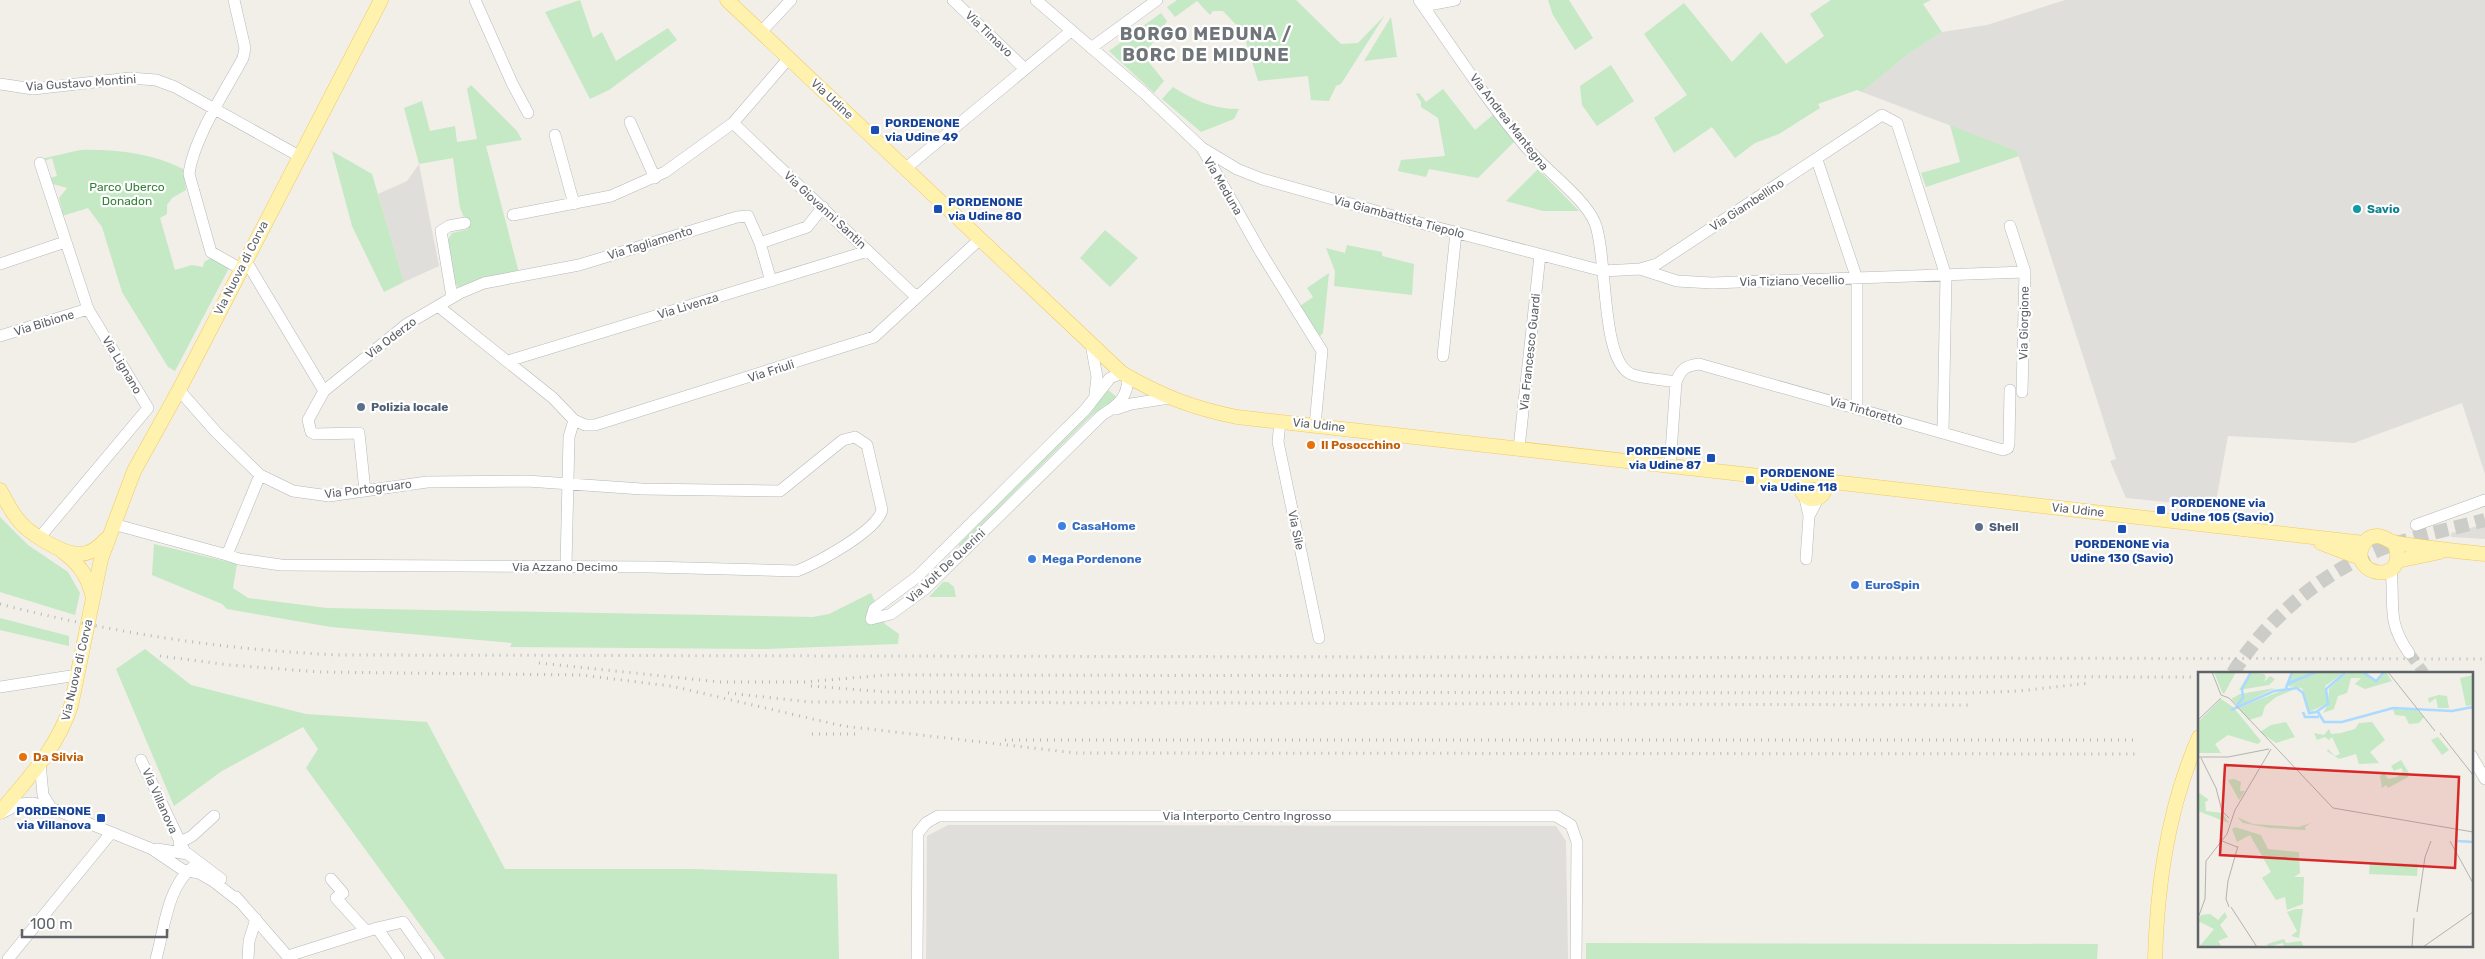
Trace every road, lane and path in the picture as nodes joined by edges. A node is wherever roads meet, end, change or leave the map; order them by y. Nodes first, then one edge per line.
1 (234, 0) edge
2 (380, 0) edge
3 (475, 0) edge
4 (727, 0) edge
5 (791, 0) edge
6 (953, 0) edge
7 (1036, 0) edge
8 (1156, 0) edge
9 (1455, 0) edge
10 (1421, 3) edge
11 (1071, 31) junction
12 (761, 32) junction
13 (1091, 48) junction
14 (789, 58) junction
15 (1025, 69) junction
16 (0, 84) edge
17 (215, 110) junction
18 (528, 113) dead end
19 (630, 122) dead end
20 (733, 123) junction
21 (555, 135) dead end
22 (1202, 148) junction
23 (299, 156) junction
24 (1817, 160) junction
25 (40, 163) dead end
26 (906, 168) junction
27 (655, 178) junction
28 (574, 204) junction
29 (823, 207) junction
30 (513, 215) dead end
31 (464, 223) dead end
32 (2010, 226) dead end
33 (1456, 233) junction
34 (980, 240) junction
35 (65, 242) junction
36 (760, 243) junction
37 (868, 251) junction
38 (1540, 255) junction
39 (0, 264) edge
40 (244, 265) junction
41 (1640, 269) junction
42 (1603, 271) junction
43 (2025, 272) junction
44 (1946, 276) junction
45 (1857, 279) junction
46 (771, 281) junction
47 (918, 295) junction
48 (452, 297) junction
49 (438, 306) junction
50 (88, 309) junction
51 (0, 336) edge
52 (1092, 344) junction
53 (1443, 356) dead end
54 (508, 361) junction
55 (1125, 375) junction
56 (1676, 382) junction
57 (178, 390) junction
58 (2010, 390) dead end
59 (324, 392) junction
60 (2022, 392) dead end
61 (1169, 398) junction
62 (1092, 402) junction
63 (1857, 408) junction
64 (1110, 411) junction
65 (574, 420) junction
66 (1280, 421) junction
67 (1315, 425) junction
68 (1943, 433) junction
69 (1520, 448) junction
70 (1670, 466) junction
71 (260, 475) junction
72 (568, 482) junction
73 (1803, 488) junction
74 (1823, 489) junction
75 (0, 490) edge
76 (365, 491) junction
77 (2485, 500) edge
78 (882, 510) joint
79 (1809, 516) junction
80 (113, 524) junction
81 (2416, 525) dead end
82 (2304, 536) junction
83 (40, 537) junction
84 (107, 538) junction
85 (2394, 542) junction
86 (2364, 543) junction
87 (950, 546) junction
88 (60, 550) junction
89 (2451, 550) junction
90 (80, 554) junction
91 (2485, 554) edge
92 (227, 555) junction
93 (959, 555) junction
94 (2360, 558) junction
95 (1806, 559) dead end
96 (566, 566) junction
97 (2390, 568) junction
98 (97, 577) junction
99 (93, 597) junction
100 (1319, 638) dead end
101 (2408, 653) tunnel mouth
102 (77, 675) junction
103 (0, 687) edge
104 (2198, 740) edge
105 (2472, 757) edge
106 (141, 760) dead end
107 (40, 763) junction
108 (2485, 779) edge
109 (23, 784) junction
110 (43, 795) junction
111 (33, 803) junction
112 (51, 808) junction
113 (0, 813) edge
114 (214, 816) dead end
115 (111, 833) junction
116 (179, 843) junction
117 (152, 849) junction
118 (190, 857) junction
119 (184, 868) junction
120 (331, 879) dead end
121 (240, 902) junction
122 (256, 918) junction
123 (372, 929) junction
124 (289, 958) edge
125 (8, 959) edge
126 (156, 959) edge
127 (248, 959) edge
128 (399, 959) edge
129 (429, 959) edge
130 (917, 959) edge
131 (1576, 959) edge
132 (2155, 959) edge

1 - 17 street
2 - 23 main road, Via Nuova di Corva
3 - 18 street
4 - 12 main road, Via Udine
5 - 12 street
6 - 15 street, Via Timavo
7 - 11 street, Via Meduna
8 - 13 street
9 - 10 street
10 - 42 street, Via Andrea Mantegna
11 - 13 street, Via Meduna
11 - 15 street
12 - 14 main road, Via Udine
13 - 22 street, Via Meduna
14 - 20 street
14 - 26 main road, Via Udine
15 - 26 street
16 - 17 street, Via Gustavo Montini
17 - 23 street, Via Gustavo Montini
17 - 40 street
19 - 27 street
20 - 27 street
20 - 29 street, Via Giovanni Santin
21 - 28 street
22 - 33 street, Via Giambattista Tiepolo
22 - 67 street, Via Meduna
23 - 40 main road, Via Nuova di Corva
24 - 41 street, Via Giambellino
24 - 44 street, Via Giambellino
24 - 45 street
25 - 35 street, Via Lignano
26 - 34 main road, Via Udine
27 - 28 street
28 - 30 street
29 - 36 street
29 - 37 street, Via Giovanni Santin
31 - 48 street
32 - 43 street
33 - 38 street, Via Giambattista Tiepolo
33 - 53 street
34 - 47 street, Via Friuli
34 - 52 main road, Via Udine
35 - 39 street
35 - 50 street, Via Lignano
36 - 46 street
36 - 48 street, Via Tagliamento
37 - 46 street, Via Livenza
37 - 47 street, Via Giovanni Santin
38 - 42 street, Via Giambattista Tiepolo
38 - 69 street, Via Francesco Guardi
40 - 57 main road, Via Nuova di Corva
40 - 59 street
41 - 42 street, Via Giambellino
41 - 45 street, Via Tiziano Vecellio
42 - 56 street, Via Andrea Mantegna
43 - 44 street, Via Giorgione
43 - 60 street, Via Giorgione
44 - 45 street, Via Tiziano Vecellio
44 - 68 street
45 - 63 street
46 - 54 street, Via Livenza
47 - 65 street, Via Friuli
48 - 49 street, Via Tagliamento
49 - 54 street
49 - 59 street, Via Oderzo
50 - 51 street, Via Bibione
50 - 83 street, Via Lignano
52 - 55 main road, Via Udine
52 - 62 street
54 - 65 street
55 - 61 main road, Via Udine
55 - 62 street, Via Volt De Querini
55 - 64 street, Via Volt De Querini
56 - 63 street, Via Tintoretto
56 - 70 street
57 - 71 street, Via Portogruaro
57 - 80 main road, Via Nuova di Corva
58 - 68 street, Via Tintoretto
59 - 76 street, Via Oderzo
61 - 64 street, Via Volt De Querini
61 - 66 main road, Via Udine
62 - 87 street, Via Volt De Querini
63 - 68 street, Via Tintoretto
64 - 93 street, Via Volt De Querini
65 - 72 street
66 - 67 main road, Via Udine
66 - 100 street, Via Sile
67 - 69 main road, Via Udine
69 - 70 main road, Via Udine
70 - 73 main road, Via Udine
71 - 76 street, Via Portogruaro
71 - 92 street
72 - 76 street, Via Portogruaro
72 - 78 street, Via Portogruaro
72 - 96 street
73 - 74 main road
73 - 74 main road
73 - 79 street
74 - 79 street
74 - 82 main road, Via Udine
75 - 83 main road
77 - 81 street
78 - 96 street, Via Azzano Decimo
79 - 95 street
80 - 84 main road, Via Nuova di Corva
80 - 92 street, Via Azzano Decimo
82 - 86 main road
82 - 94 main road
83 - 88 main road
84 - 90 main road
84 - 98 main road, Via Nuova di Corva
85 - 86 main road
85 - 89 main road
85 - 97 main road
86 - 94 main road
87 - 93 street
87 - 93 street, Via Volt De Querini
88 - 90 main road
88 - 99 main road
89 - 91 main road
89 - 97 main road
90 - 98 main road
92 - 96 street, Via Azzano Decimo
94 - 97 main road
97 - 101 street
98 - 99 main road, Via Nuova di Corva
99 - 102 main road, Via Nuova di Corva
102 - 103 street
102 - 107 main road, Via Nuova di Corva
104 - 132 main road
105 - 108 street
106 - 116 street, Via Villanova
107 - 109 main road, Via Nuova di Corva
107 - 110 street
109 - 110 street
109 - 111 street
109 - 113 main road, Via Nuova di Corva
110 - 112 street
111 - 112 street
111 - 113 street
112 - 115 street
114 - 116 street, Via Villanova
115 - 117 street
115 - 125 street
116 - 118 street, Via Villanova
117 - 118 street
117 - 119 street
118 - 119 street
118 - 121 street
119 - 121 street
119 - 126 street
120 - 123 street
121 - 122 street
122 - 124 street
122 - 127 street
123 - 124 street
123 - 128 street
123 - 129 street
130 - 131 street, Via Interporto Centro Ingrosso

